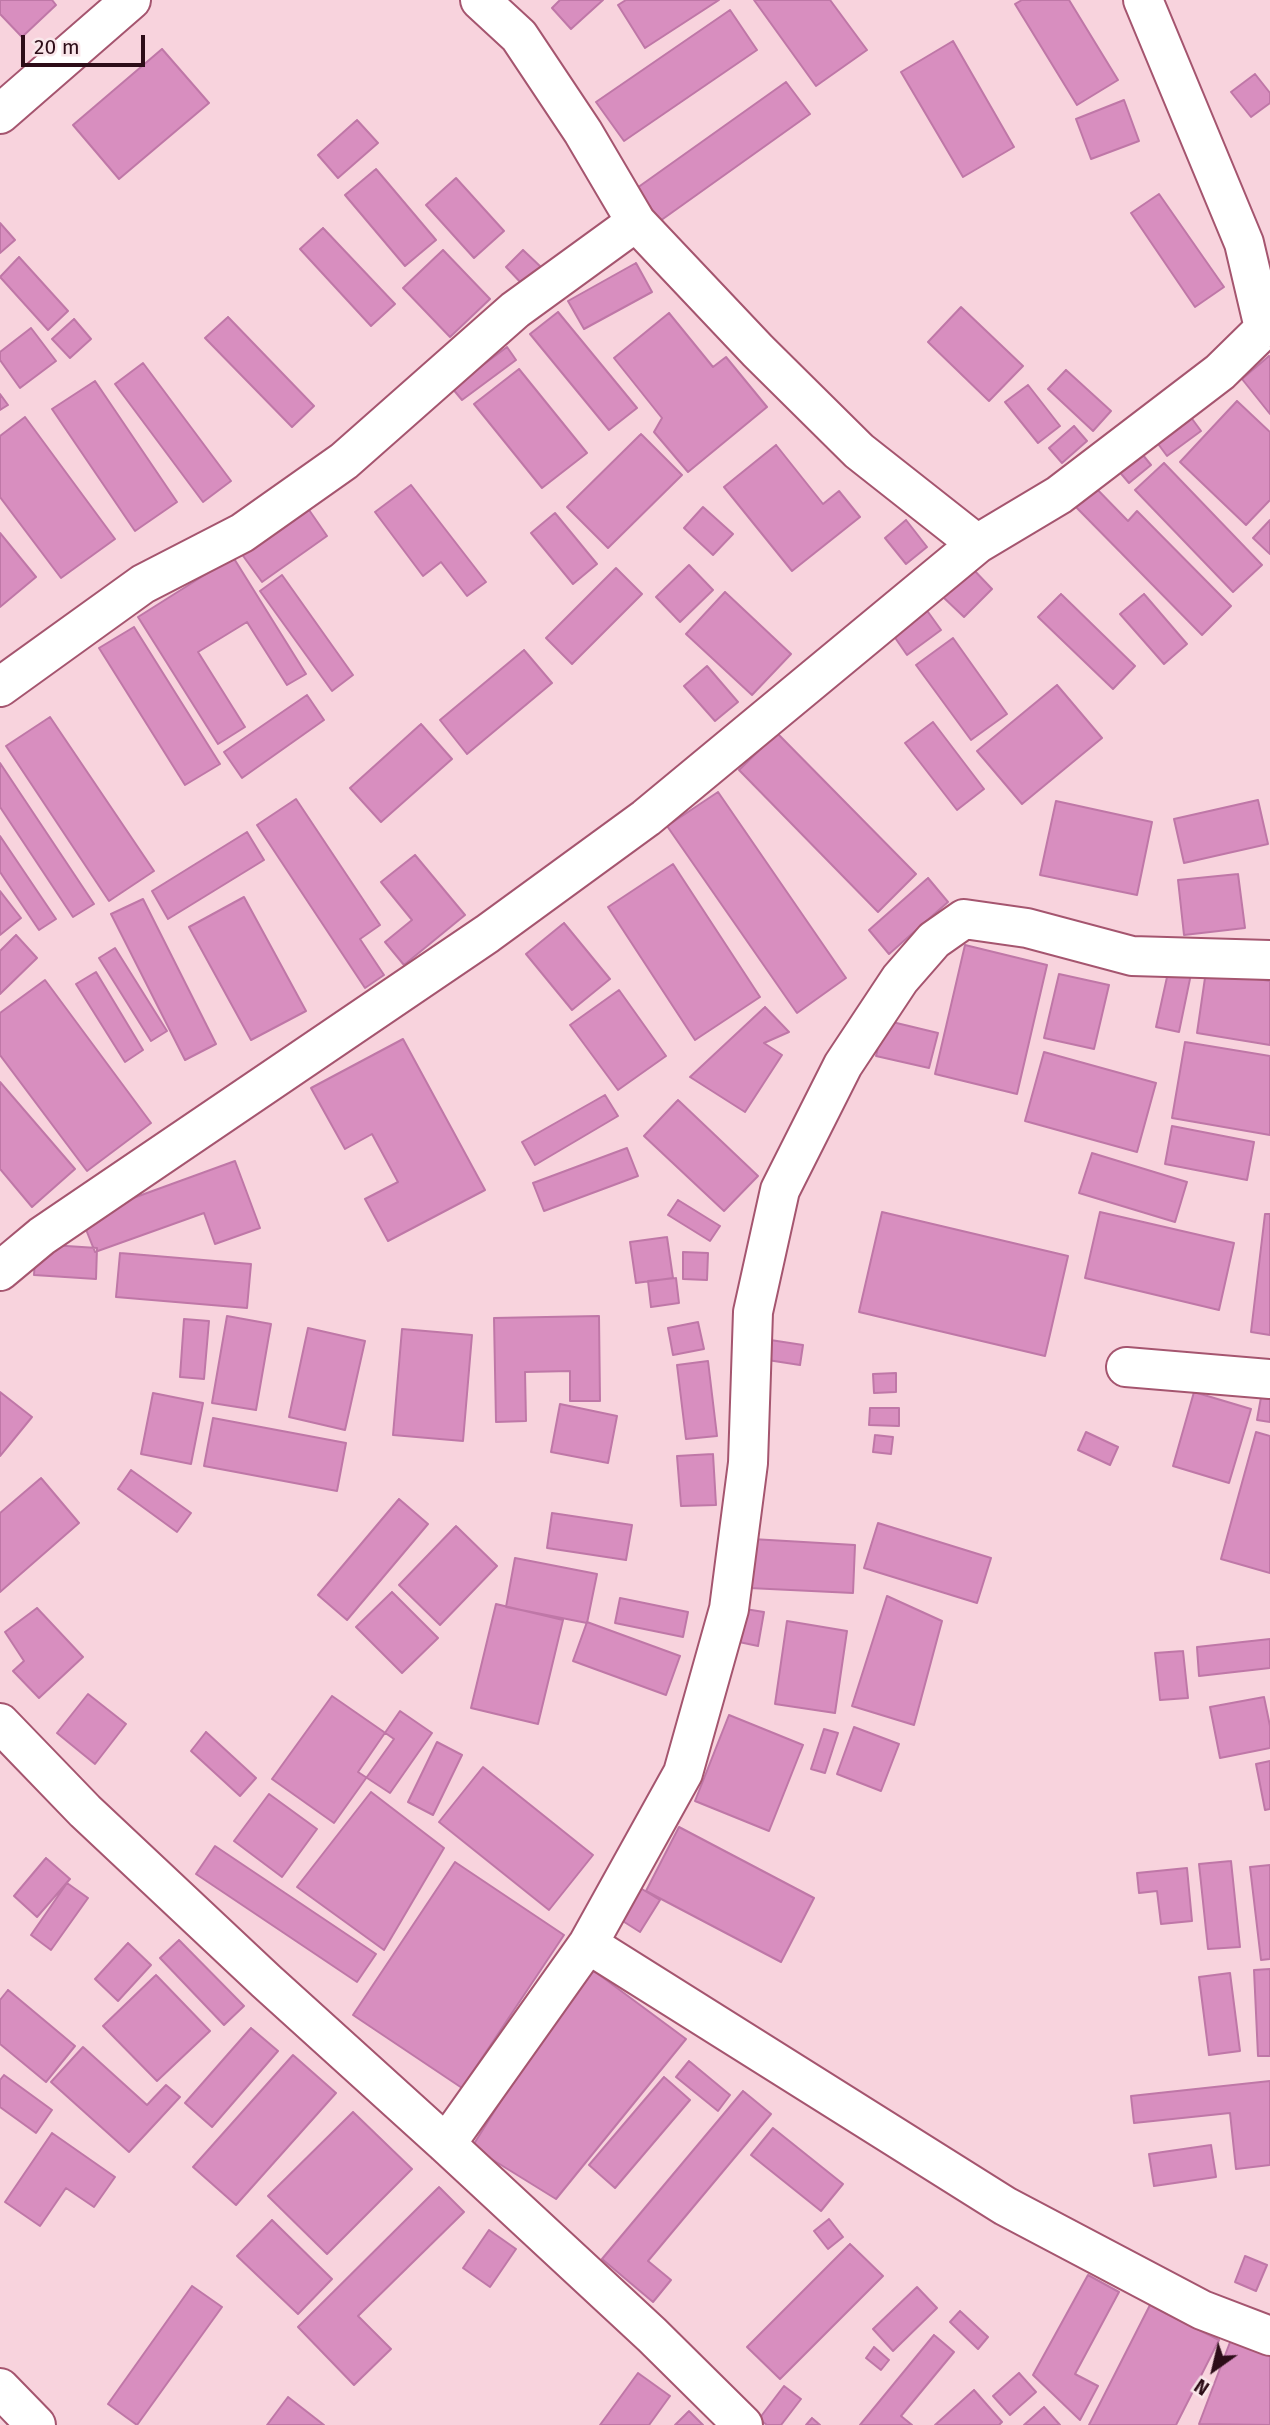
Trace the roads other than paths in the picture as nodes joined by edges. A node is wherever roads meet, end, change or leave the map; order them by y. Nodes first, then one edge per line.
1 (131, 0) edge
2 (480, 0) edge
3 (1143, 0) edge
4 (0, 114) edge
5 (636, 222) junction
6 (1257, 250) edge
7 (1267, 326) edge
8 (977, 544) junction
9 (0, 687) edge
10 (1270, 960) edge
11 (0, 1271) edge
12 (1126, 1367) dead end
13 (1270, 1379) edge
14 (0, 1723) edge
15 (588, 1944) junction
16 (446, 2144) junction
17 (1270, 2336) edge
18 (0, 2388) edge
19 (36, 2425) edge
20 (743, 2425) edge

1 - 4 street
2 - 5 street
3 - 6 street
5 - 8 street
5 - 9 street
6 - 7 street
7 - 8 street
8 - 11 street
10 - 15 street
12 - 13 street
14 - 16 street
15 - 16 street
15 - 17 street
16 - 20 street
18 - 19 street

